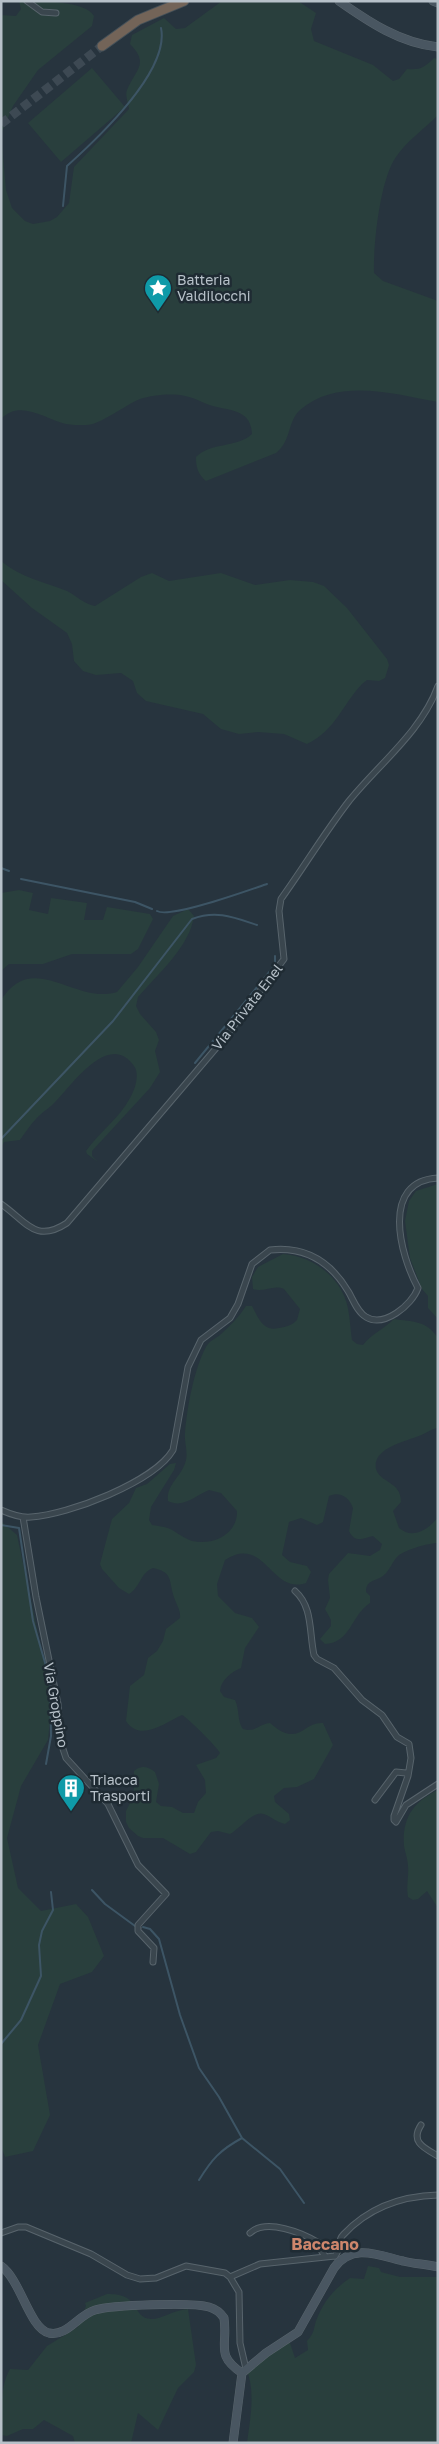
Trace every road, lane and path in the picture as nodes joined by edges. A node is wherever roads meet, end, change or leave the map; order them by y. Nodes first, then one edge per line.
1 (27, 1) edge
2 (184, 1) edge
3 (339, 1) edge
4 (433, 1) edge
5 (438, 3) edge
6 (56, 13) dead end
7 (102, 46) tunnel mouth
8 (438, 47) edge
9 (438, 686) edge
10 (438, 1178) edge
11 (1, 1204) edge
12 (1, 1510) edge
13 (23, 1517) junction
14 (295, 1591) dead end
15 (408, 1776) junction
16 (438, 1784) edge
17 (375, 1800) dead end
18 (153, 1962) dead end
19 (421, 2125) dead end
20 (438, 2156) edge
21 (438, 2195) edge
22 (1, 2233) edge
23 (250, 2233) dead end
24 (325, 2256) junction
25 (338, 2257) junction
26 (1, 2266) edge
27 (438, 2267) edge
28 (230, 2277) junction
29 (244, 2371) junction
30 (233, 2443) edge

1 - 6 street
2 - 7 highway
3 - 8 street
4 - 5 street
9 - 11 street, Via Privata Enel
10 - 13 street
12 - 13 street
13 - 18 street, Via Groppino
14 - 15 street
15 - 16 street
15 - 17 street
19 - 20 street
21 - 25 street
22 - 28 street
23 - 24 street
24 - 25 street
24 - 28 street
25 - 27 street
25 - 29 street
26 - 29 street
28 - 29 street
29 - 30 street

